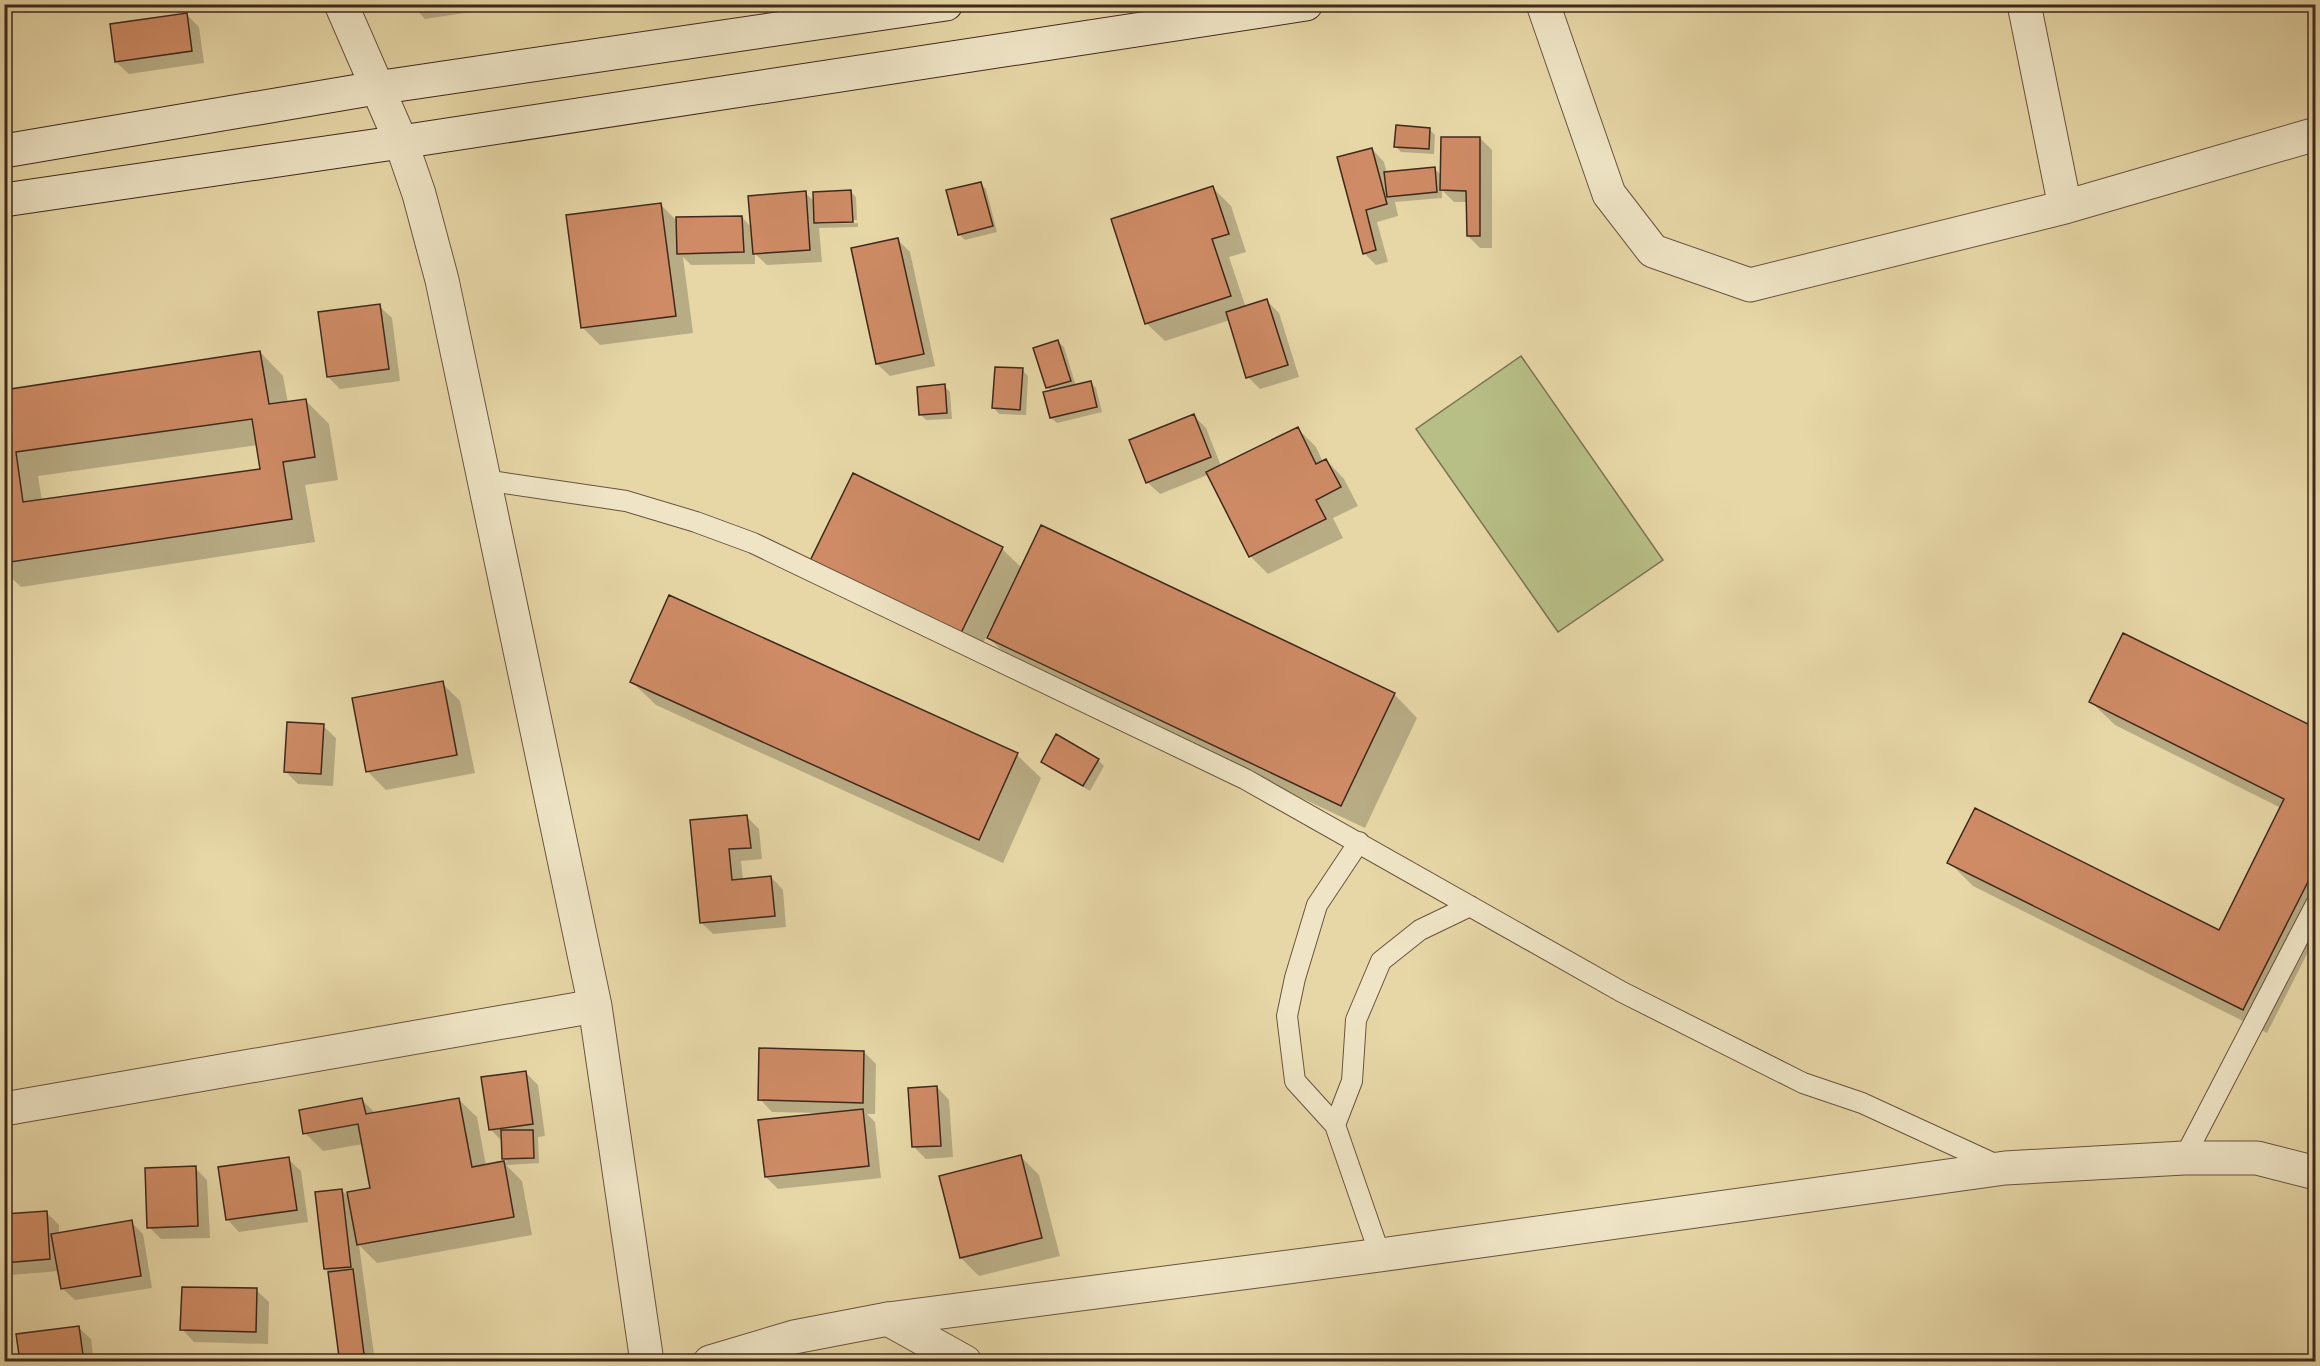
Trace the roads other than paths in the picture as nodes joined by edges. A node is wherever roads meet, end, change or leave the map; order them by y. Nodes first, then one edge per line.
1 (341, 4) edge
2 (946, 4) edge
3 (1306, 4) edge
4 (1543, 4) edge
5 (2024, 4) edge
6 (376, 88) junction
7 (2316, 134) edge
8 (401, 142) junction
9 (4, 151) edge
10 (4, 200) edge
11 (2065, 207) junction
12 (484, 480) junction
13 (1359, 842) junction
14 (2316, 904) edge
15 (1470, 906) junction
16 (595, 1006) junction
17 (4, 1108) edge
18 (1335, 1125) junction
19 (2184, 1158) junction
20 (2005, 1168) junction
21 (2316, 1173) edge
22 (1380, 1255) junction
23 (888, 1318) junction
24 (647, 1362) edge
25 (710, 1362) edge
26 (965, 1362) edge

1 - 6 street
2 - 6 street
3 - 8 street
4 - 11 street
5 - 11 street
6 - 8 street
6 - 9 street
7 - 11 street
8 - 10 street
8 - 12 street
12 - 13 lane
12 - 16 street
13 - 15 lane
13 - 18 lane
14 - 19 lane
15 - 18 lane
15 - 20 lane
16 - 17 street
16 - 24 street
18 - 22 lane
19 - 20 street
19 - 21 street
20 - 22 street
22 - 23 street
23 - 25 street
23 - 26 street

